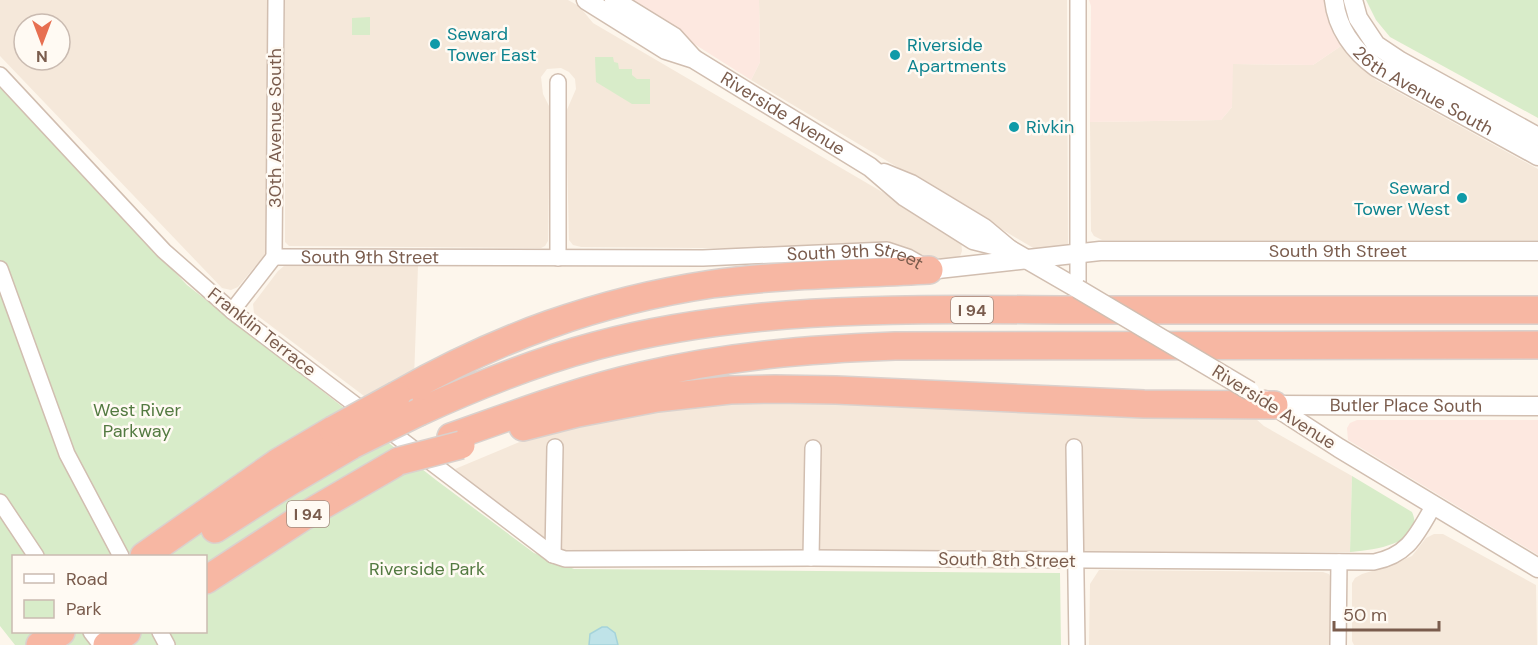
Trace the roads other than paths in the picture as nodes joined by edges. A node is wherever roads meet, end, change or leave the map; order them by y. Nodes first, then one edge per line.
1 (276, 0) edge
2 (586, 0) edge
3 (614, 0) edge
4 (1078, 0) edge
5 (1334, 0) edge
6 (1353, 0) edge
7 (694, 59) junction
8 (0, 75) edge
9 (558, 82) dead end
10 (1538, 137) edge
11 (1538, 156) edge
12 (1538, 251) edge
13 (1078, 254) junction
14 (274, 256) junction
15 (558, 258) junction
16 (1027, 259) junction
17 (0, 269) edge
18 (929, 270) junction
19 (1078, 283) junction
20 (232, 310) junction
21 (1538, 310) edge
22 (1538, 345) edge
23 (1274, 405) junction
24 (1538, 406) edge
25 (342, 437) junction
26 (456, 441) junction
27 (555, 447) dead end
28 (1074, 447) dead end
29 (813, 448) dead end
30 (0, 502) edge
31 (1434, 505) junction
32 (210, 522) junction
33 (35, 555) edge
34 (120, 555) edge
35 (146, 555) edge
36 (175, 555) edge
37 (553, 555) junction
38 (811, 558) junction
39 (1076, 561) junction
40 (1339, 562) junction
41 (1537, 566) edge
42 (207, 579) edge
43 (46, 633) edge
44 (59, 633) edge
45 (92, 633) edge
46 (125, 633) edge
47 (30, 645) edge
48 (40, 645) edge
49 (101, 645) edge
50 (107, 645) edge
51 (1077, 645) edge
52 (1338, 645) edge

1 - 14 street, 30th Avenue South
2 - 7 street, Riverside Avenue
3 - 7 street, Riverside Avenue
4 - 13 street
5 - 11 street, 26th Avenue South
6 - 10 street, 26th Avenue South
7 - 16 street, Riverside Avenue
8 - 20 street, Franklin Terrace
9 - 15 street
12 - 13 street, South 9th Street
13 - 16 street, South 9th Street
13 - 19 street
14 - 15 street, South 9th Street
14 - 20 street
15 - 18 street, South 9th Street
16 - 18 street, South 9th Street
16 - 19 street, Riverside Avenue
17 - 34 street
18 - 25 highway, bridge
19 - 23 street, Riverside Avenue, bridge
20 - 37 street, Franklin Terrace
21 - 25 highway, I 94, bridge
22 - 26 highway, I 94
23 - 24 street, Butler Place South
23 - 26 highway
23 - 31 street, Riverside Avenue
25 - 32 highway, I 94
26 - 42 highway, I 94, bridge
27 - 37 street
28 - 39 street
29 - 38 street
30 - 33 street
31 - 40 street, South 8th Street
31 - 41 street, Riverside Avenue
32 - 35 highway
32 - 36 highway, I 94
37 - 38 street, South 8th Street
38 - 39 street, South 8th Street
39 - 40 street, South 8th Street
39 - 51 street
40 - 52 street
43 - 47 highway
44 - 48 highway
45 - 49 street
46 - 50 highway

